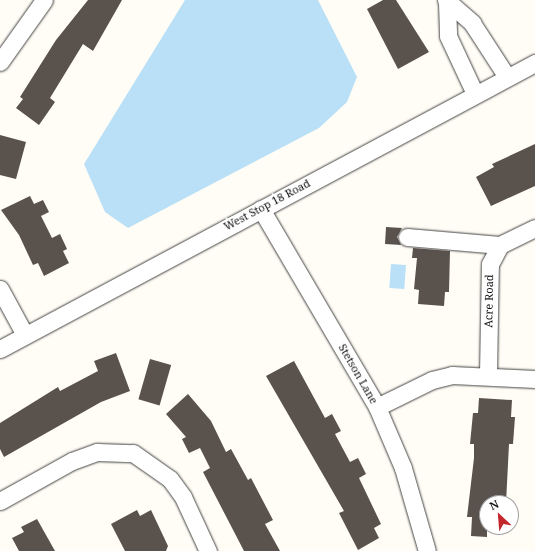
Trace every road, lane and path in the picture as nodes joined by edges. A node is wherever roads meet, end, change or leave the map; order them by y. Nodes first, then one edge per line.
1 (44, 0) edge
2 (446, 1) edge
3 (0, 62) edge
4 (535, 63) edge
5 (507, 77) junction
6 (475, 94) junction
7 (261, 209) junction
8 (534, 229) edge
9 (407, 237) dead end
10 (500, 245) junction
11 (0, 290) edge
12 (25, 335) junction
13 (0, 350) edge
14 (488, 374) junction
15 (535, 379) edge
16 (377, 407) junction
17 (0, 501) edge
18 (208, 551) edge
19 (427, 551) edge

1 - 3 street
2 - 5 street
2 - 6 street
4 - 5 street, West Stop 18 Road
5 - 6 street, West Stop 18 Road
6 - 7 street, West Stop 18 Road
7 - 12 street, West Stop 18 Road
7 - 16 street, Stetson Lane
8 - 10 street
9 - 10 street
10 - 14 street, Acre Road
11 - 12 street
12 - 13 street, West Stop 18 Road
14 - 15 street
14 - 16 street
16 - 19 street, Stetson Lane
17 - 18 street

